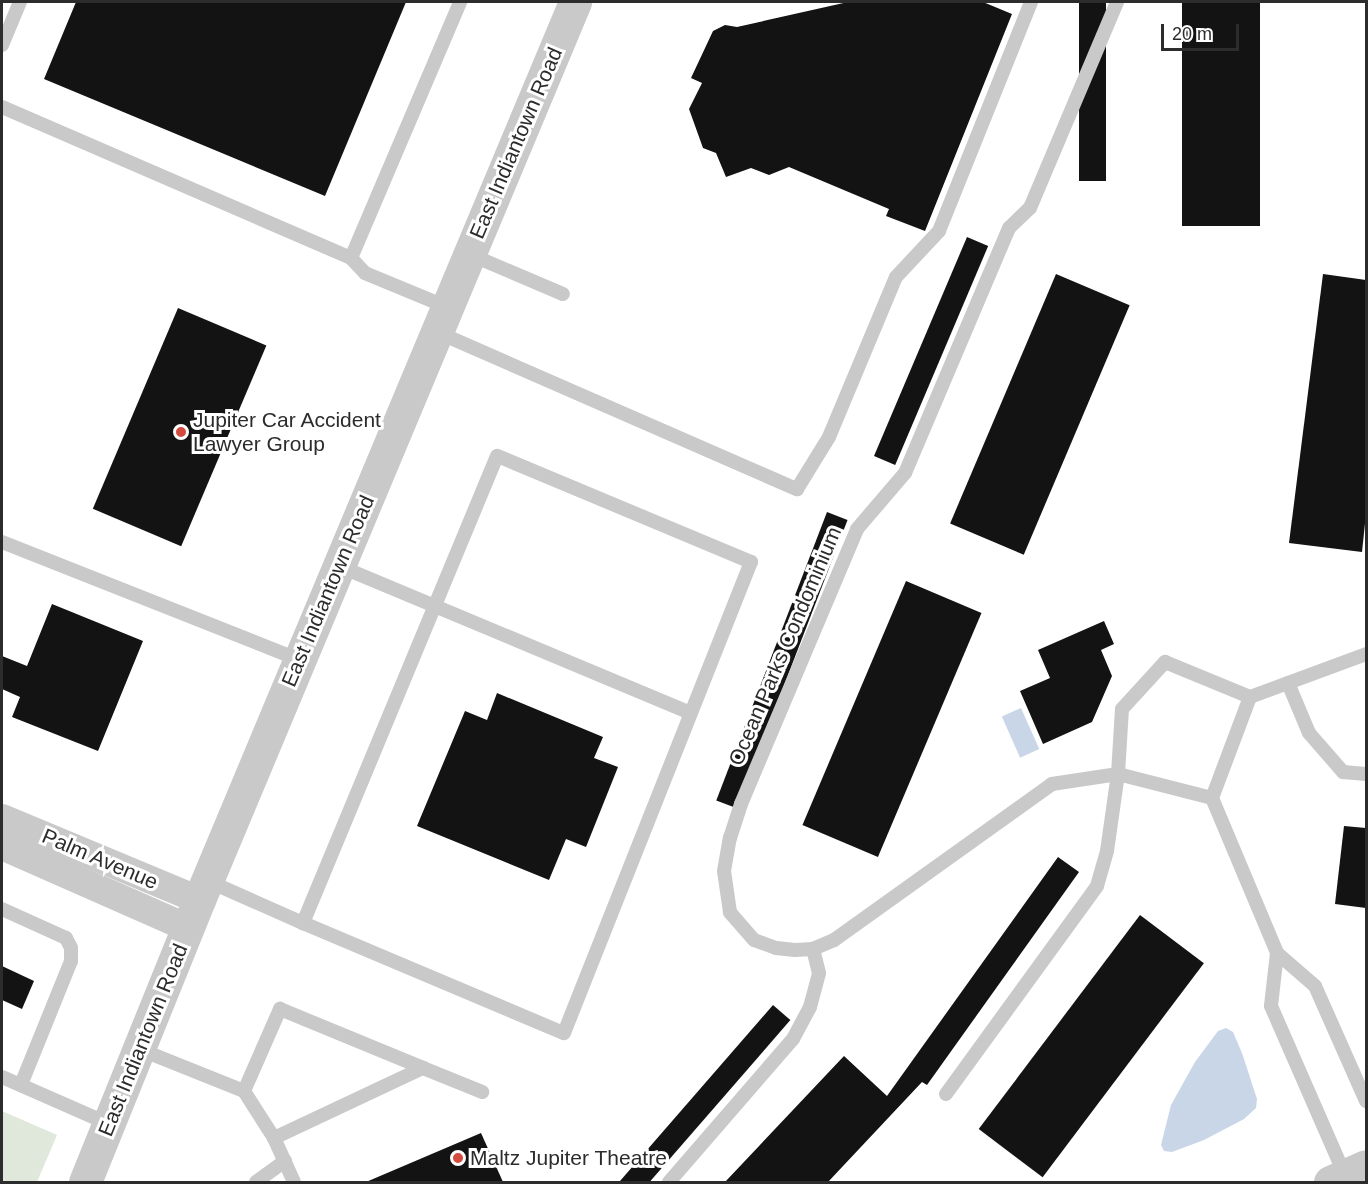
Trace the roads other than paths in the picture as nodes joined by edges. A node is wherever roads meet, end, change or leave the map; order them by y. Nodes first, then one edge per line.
1 (20, 2) edge
2 (460, 2) edge
3 (575, 2) edge
4 (1031, 2) edge
5 (1117, 2) edge
6 (2, 45) edge
7 (2, 107) edge
8 (469, 254) junction
9 (351, 258) junction
10 (563, 294) dead end
11 (442, 320) junction
12 (2, 542) edge
13 (339, 566) junction
14 (435, 606) junction
15 (1366, 654) edge
16 (300, 660) junction
17 (1288, 683) junction
18 (1250, 697) junction
19 (690, 714) junction
20 (1118, 774) junction
21 (1366, 774) edge
22 (1212, 798) junction
23 (2, 818) edge
24 (2, 846) edge
25 (198, 903) junction
26 (2, 909) edge
27 (303, 923) junction
28 (813, 949) junction
29 (1277, 953) junction
30 (139, 1049) junction
31 (423, 1068) junction
32 (2, 1077) edge
33 (21, 1085) junction
34 (244, 1091) junction
35 (482, 1092) dead end
36 (946, 1094) dead end
37 (1366, 1101) edge
38 (109, 1124) junction
39 (274, 1138) junction
40 (285, 1161) junction
41 (1347, 1175) edge
42 (85, 1182) edge
43 (256, 1182) edge
44 (294, 1182) edge
45 (669, 1182) edge

1 - 6 lane
2 - 9 lane
3 - 8 street, East Indiantown Road
4 - 11 lane
5 - 28 lane, Ocean Parks Condominium
7 - 9 lane
8 - 10 lane
8 - 11 street, East Indiantown Road
9 - 11 lane
11 - 13 street, East Indiantown Road
12 - 16 lane
13 - 14 lane
13 - 16 street, East Indiantown Road
14 - 19 lane
14 - 19 lane
14 - 27 lane
15 - 17 lane
16 - 25 street, East Indiantown Road
17 - 18 lane
17 - 21 lane
18 - 20 lane
18 - 22 lane
19 - 27 lane
20 - 22 lane, Ocean Parks Condominium
20 - 28 lane, Ocean Parks Condominium
20 - 36 lane
22 - 29 lane
23 - 25 street, Palm Avenue
24 - 25 street, Palm Avenue
25 - 27 lane
25 - 30 street, East Indiantown Road
26 - 33 lane
28 - 45 lane
29 - 37 lane
29 - 41 lane
30 - 34 lane
30 - 38 street, East Indiantown Road
31 - 34 lane
31 - 35 lane
31 - 39 lane
32 - 33 lane
33 - 38 lane
34 - 39 lane
38 - 42 street, East Indiantown Road
39 - 40 lane
40 - 43 lane
40 - 44 lane

